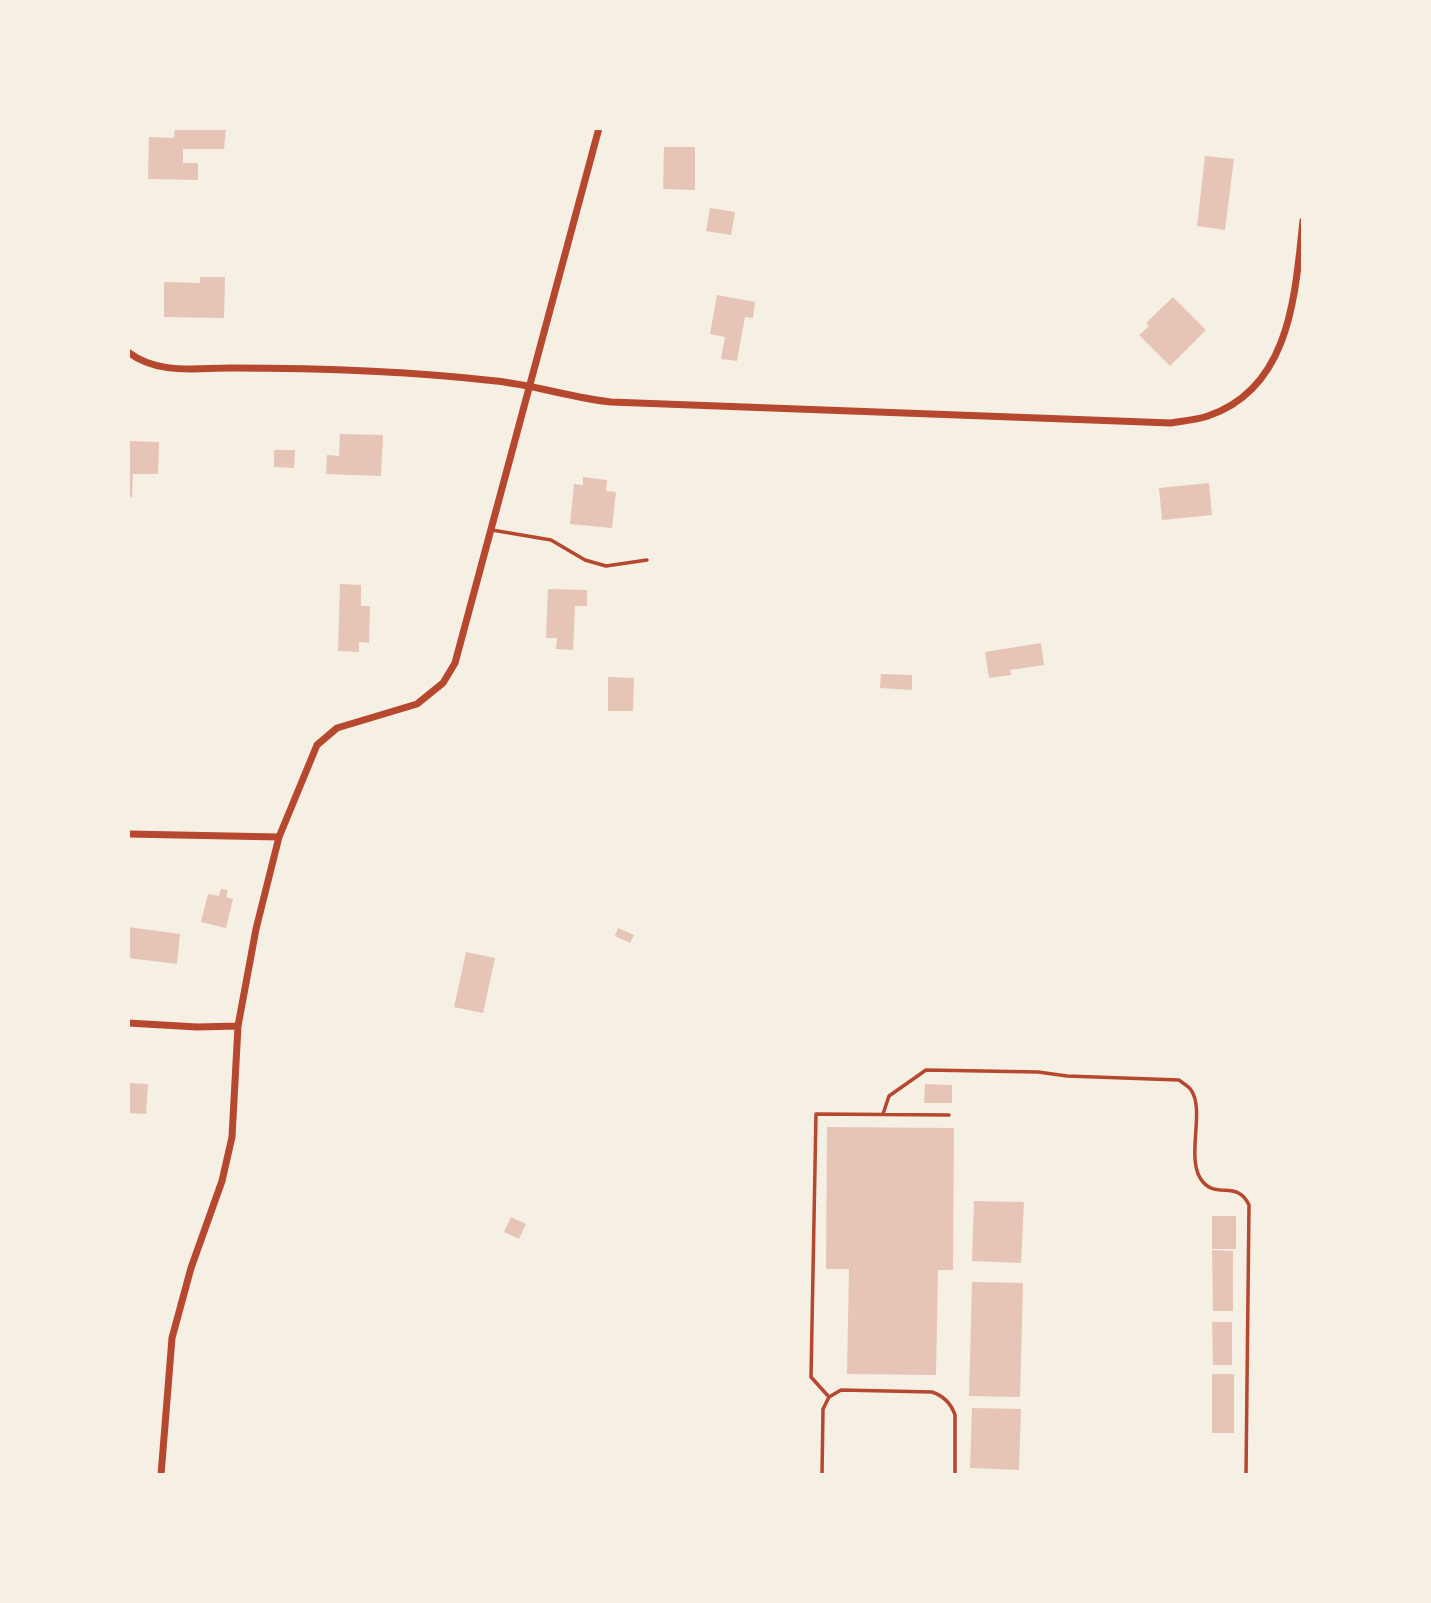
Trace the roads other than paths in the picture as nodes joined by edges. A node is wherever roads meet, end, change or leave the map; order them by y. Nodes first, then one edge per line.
1 (599, 128) edge
2 (1303, 221) edge
3 (128, 352) edge
4 (530, 387) junction
5 (492, 530) junction
6 (647, 560) dead end
7 (128, 834) edge
8 (279, 836) junction
9 (128, 1023) edge
10 (238, 1026) junction
11 (883, 1114) junction
12 (949, 1115) dead end
13 (829, 1397) junction
14 (161, 1475) edge
15 (822, 1475) edge
16 (954, 1475) edge
17 (1246, 1475) edge

1 - 4 street
2 - 4 street
3 - 4 street
4 - 5 street
5 - 6 lane
5 - 8 street
7 - 8 street
8 - 10 street
9 - 10 street
10 - 14 street
11 - 12 lane
11 - 13 lane
11 - 17 lane
13 - 15 lane
13 - 16 lane

